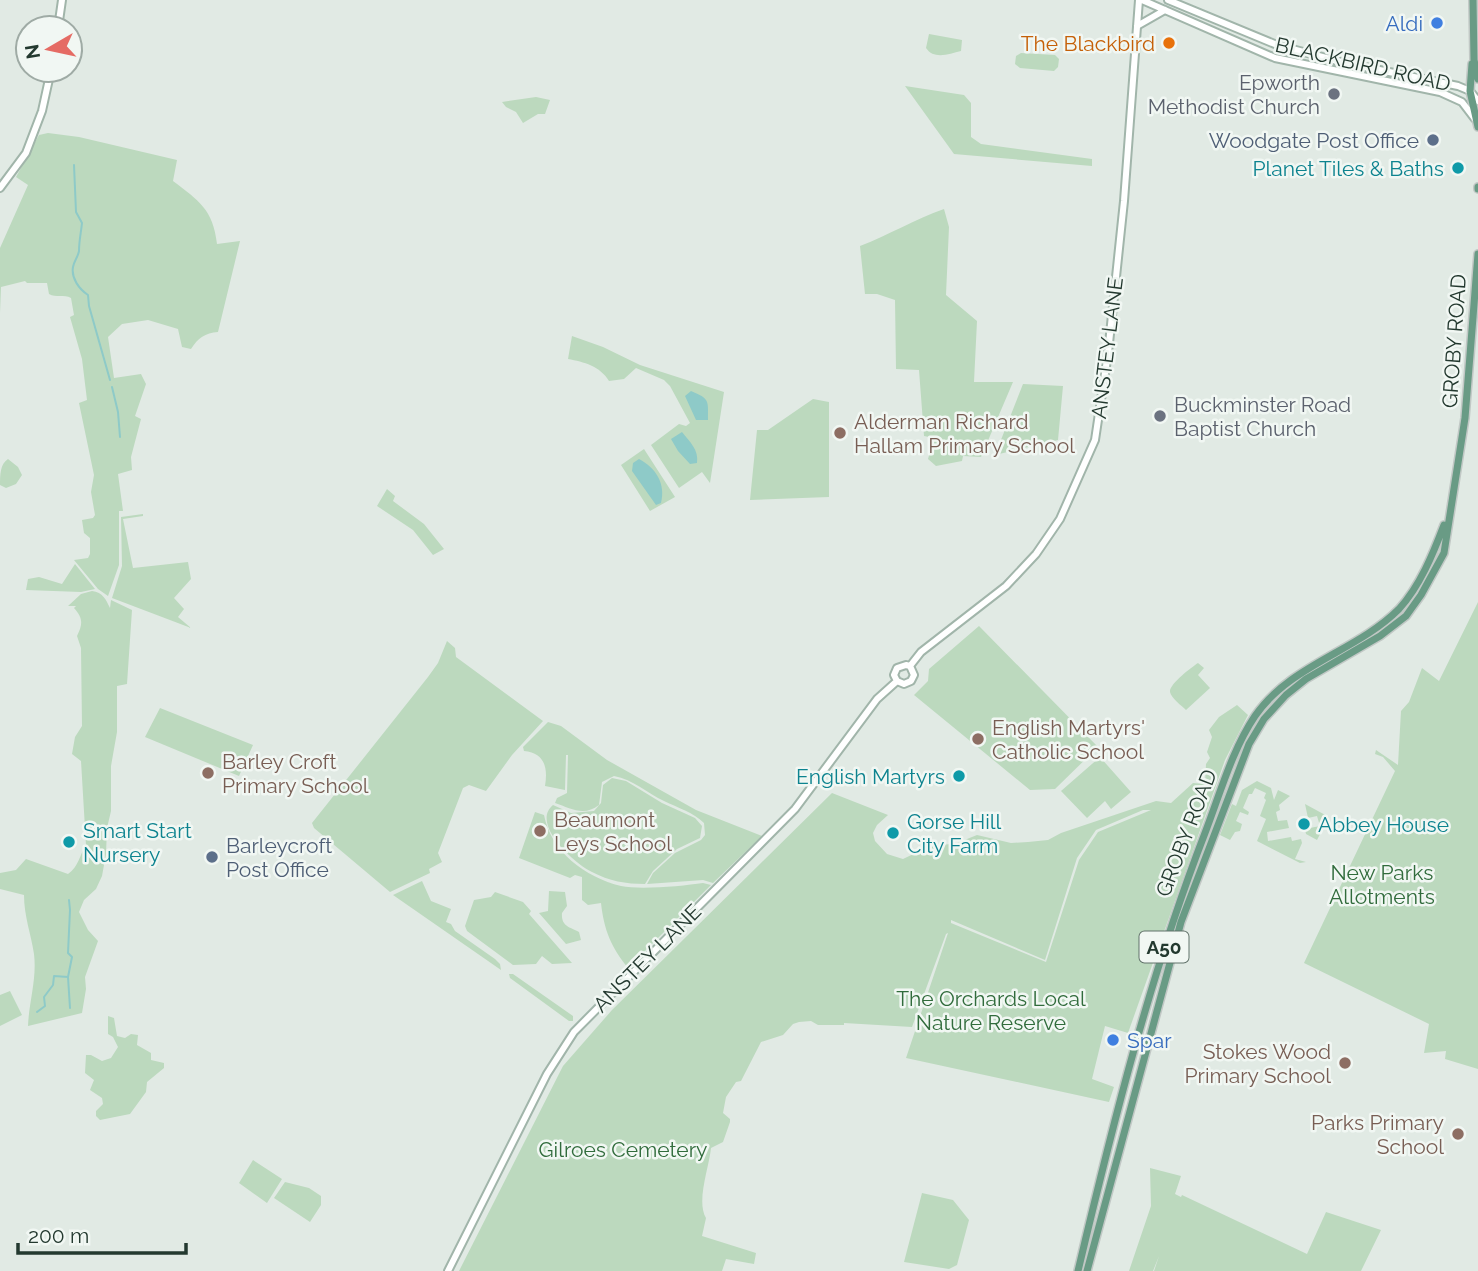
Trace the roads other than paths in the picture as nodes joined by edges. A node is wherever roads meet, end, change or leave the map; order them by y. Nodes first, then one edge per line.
1 (1140, 0) edge
2 (1168, 0) edge
3 (1473, 0) edge
4 (1165, 10) junction
5 (1137, 26) junction
6 (1329, 59) junction
7 (1474, 60) junction
8 (1328, 69) junction
9 (1478, 79) edge
10 (48, 84) edge
11 (1470, 91) junction
12 (1478, 101) edge
13 (1477, 123) edge
14 (0, 188) edge
15 (1478, 254) edge
16 (1339, 656) junction
17 (910, 666) junction
18 (897, 681) junction
19 (448, 1271) edge
20 (1078, 1271) edge
21 (1087, 1271) edge

1 - 4 main road, BLACKBIRD ROAD
1 - 5 main road, ANSTEY LANE
2 - 6 main road, BLACKBIRD ROAD
3 - 7 main road
4 - 5 main road
4 - 8 main road, BLACKBIRD ROAD
5 - 17 main road, ANSTEY LANE
6 - 8 main road
6 - 11 main road, BLACKBIRD ROAD
7 - 9 main road
7 - 11 main road
8 - 13 main road, BLACKBIRD ROAD
10 - 14 main road
11 - 12 main road, BLACKBIRD ROAD
11 - 13 main road
15 - 16 main road, GROBY ROAD / A50
16 - 20 main road, GROBY ROAD / A50
16 - 21 main road, GROBY ROAD / A50
17 - 18 main road, ANSTEY LANE
17 - 18 main road, ANSTEY LANE
18 - 19 main road, ANSTEY LANE

